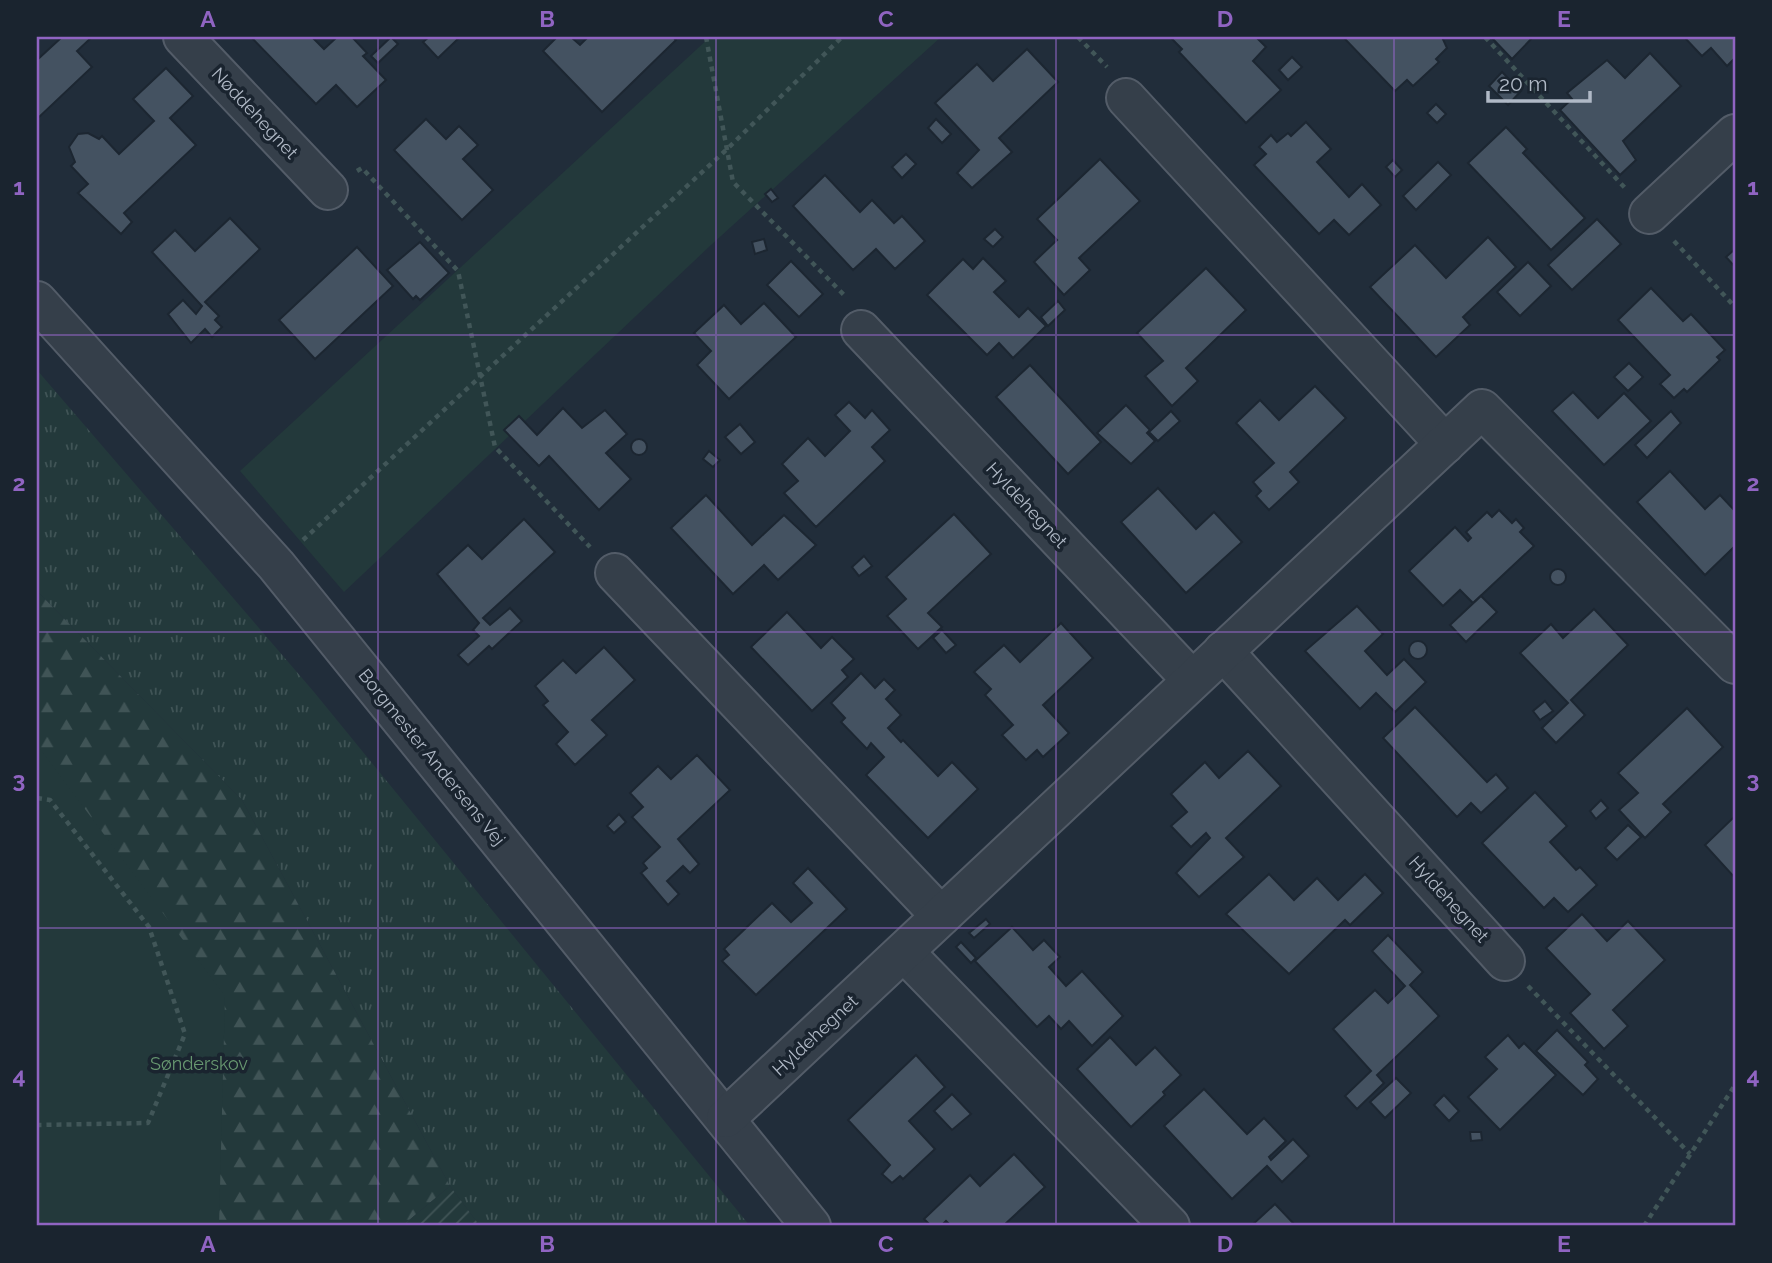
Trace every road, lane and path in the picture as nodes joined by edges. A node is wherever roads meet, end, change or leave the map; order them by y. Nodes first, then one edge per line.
1 (183, 37) edge
2 (706, 37) edge
3 (842, 37) edge
4 (1485, 37) edge
5 (1126, 98) dead end
6 (1735, 134) edge
7 (725, 151) junction
8 (328, 190) joint
9 (1649, 214) junction
10 (37, 301) edge
11 (1735, 307) edge
12 (861, 330) joint
13 (481, 377) junction
14 (1445, 444) junction
15 (276, 565) junction
16 (615, 573) joint
17 (1223, 651) junction
18 (1735, 664) edge
19 (1192, 680) junction
20 (37, 798) edge
21 (942, 916) junction
22 (904, 951) junction
23 (1505, 961) joint
24 (1735, 1085) edge
25 (726, 1118) junction
26 (37, 1125) edge
27 (1690, 1154) junction
28 (811, 1226) edge
29 (1170, 1226) edge
30 (1644, 1226) edge

1 - 8 street, Nøddehegnet
2 - 7 path
3 - 7 path
4 - 9 path
5 - 14 street
6 - 9 street
7 - 12 path
7 - 13 path
8 - 13 path
9 - 11 path
10 - 15 street, Borgmester Andersens Vej
12 - 19 street, Hyldehegnet
13 - 15 path
13 - 16 path
14 - 17 street, Hyldehegnet
14 - 18 street, Hyldehegnet
15 - 25 street, Borgmester Andersens Vej
16 - 21 street
17 - 19 street, Hyldehegnet
17 - 23 street, Hyldehegnet
19 - 21 street, Hyldehegnet
20 - 26 path
21 - 22 street, Hyldehegnet
22 - 25 street, Hyldehegnet
22 - 29 street
23 - 27 path
24 - 27 path
25 - 28 street, Borgmester Andersens Vej
27 - 30 path

